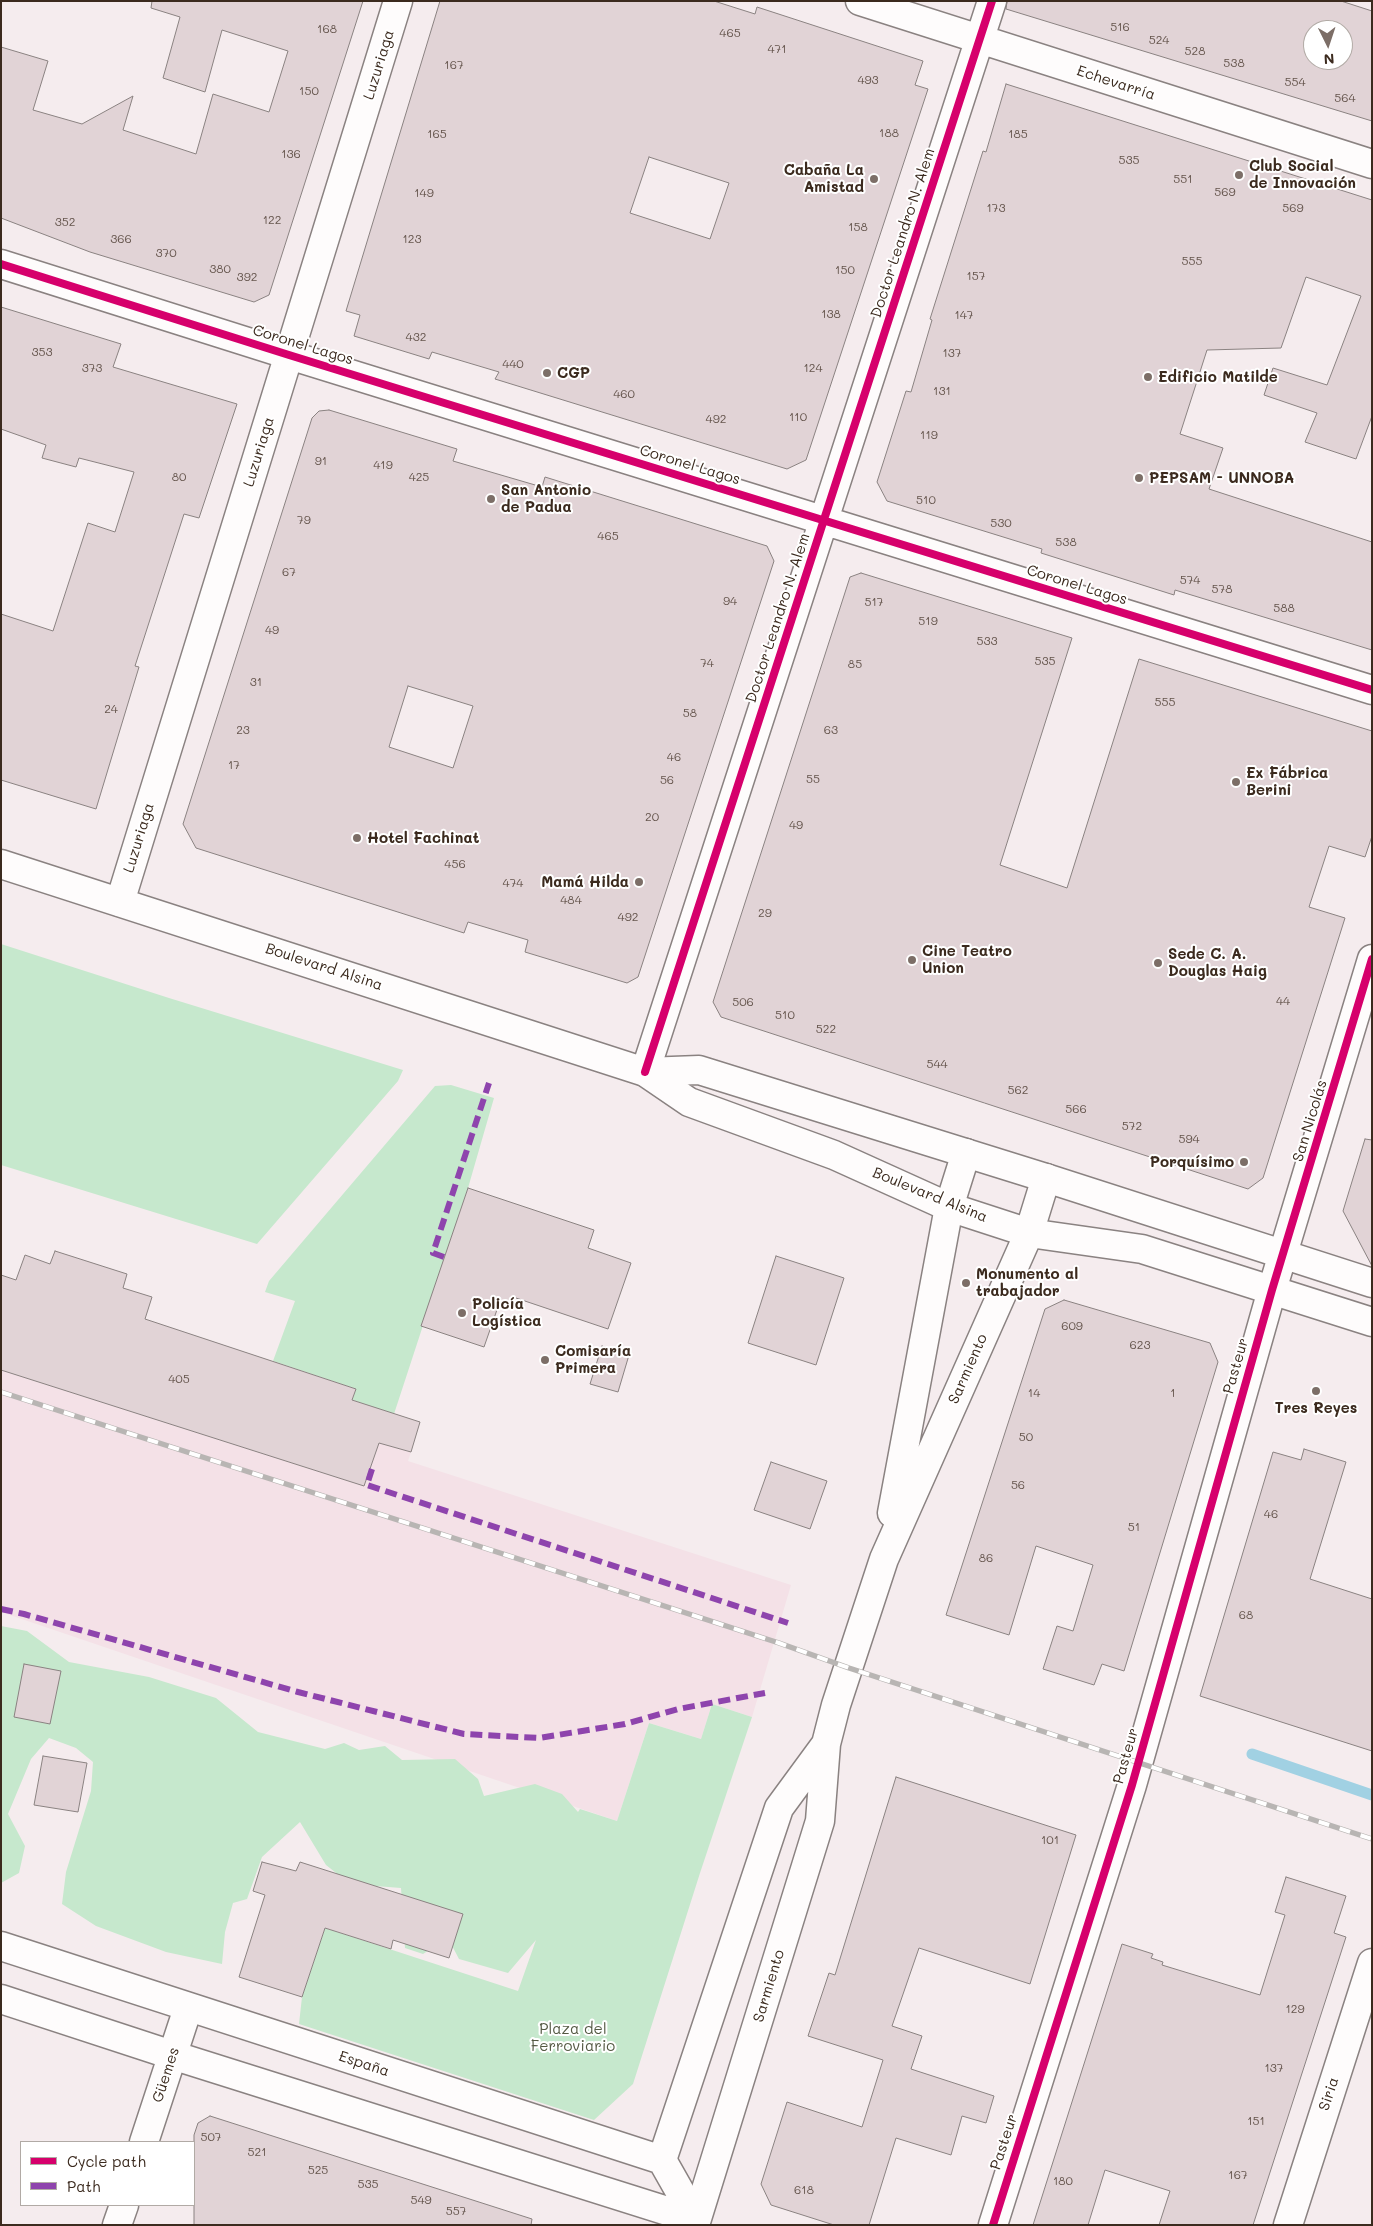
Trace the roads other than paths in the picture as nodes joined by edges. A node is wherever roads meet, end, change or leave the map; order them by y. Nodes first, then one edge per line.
1 (398, 1) edge
2 (860, 1) edge
3 (992, 1) edge
4 (980, 40) junction
5 (1372, 164) edge
6 (1, 264) edge
7 (290, 355) junction
8 (824, 521) junction
9 (1372, 690) edge
10 (1, 864) edge
11 (120, 902) junction
12 (1372, 959) edge
13 (645, 1072) junction
14 (966, 1153) junction
15 (1046, 1178) junction
16 (949, 1207) junction
17 (1029, 1233) junction
18 (1284, 1254) junction
19 (1372, 1282) edge
20 (1272, 1290) junction
21 (1372, 1322) edge
22 (884, 1559) junction
23 (826, 1744) junction
24 (1, 1946) edge
25 (1372, 1963) edge
26 (1, 1999) edge
27 (188, 2008) junction
28 (172, 2055) junction
29 (144, 2141) edge
30 (662, 2160) junction
31 (124, 2206) edge
32 (701, 2223) edge
33 (117, 2225) edge
34 (992, 2225) edge
35 (1288, 2225) edge

1 - 7 street, Luzuriaga
2 - 4 street, Echevarría
3 - 4 street, Doctor Leandro N. Alem
4 - 5 street, Echevarría
4 - 8 street, Doctor Leandro N. Alem
6 - 7 street, Coronel Lagos
7 - 8 street, Coronel Lagos
7 - 11 street, Luzuriaga
8 - 9 street, Coronel Lagos
8 - 13 street, Doctor Leandro N. Alem
10 - 11 street, Boulevard Alsina
11 - 13 street, Boulevard Alsina
12 - 18 street, San Nicolás
13 - 14 street, Boulevard Alsina
13 - 16 street, Boulevard Alsina
14 - 15 street, Boulevard Alsina
14 - 16 street, Sarmiento
15 - 17 street, Sarmiento
15 - 18 street, Boulevard Alsina
16 - 17 street, Boulevard Alsina
16 - 22 street, Sarmiento
17 - 20 street, Boulevard Alsina
17 - 22 street, Sarmiento
18 - 19 street, Boulevard Alsina
18 - 20 street, San Nicolás
20 - 21 street, Boulevard Alsina
20 - 34 street, Pasteur
22 - 23 street, Sarmiento
23 - 30 street, Sarmiento
23 - 32 street, Sarmiento
24 - 27 street, España
25 - 35 street, Siria
26 - 28 street
27 - 28 street, Güemes
27 - 30 street, España
28 - 29 street, Güemes
28 - 32 street
30 - 32 street
31 - 33 street

